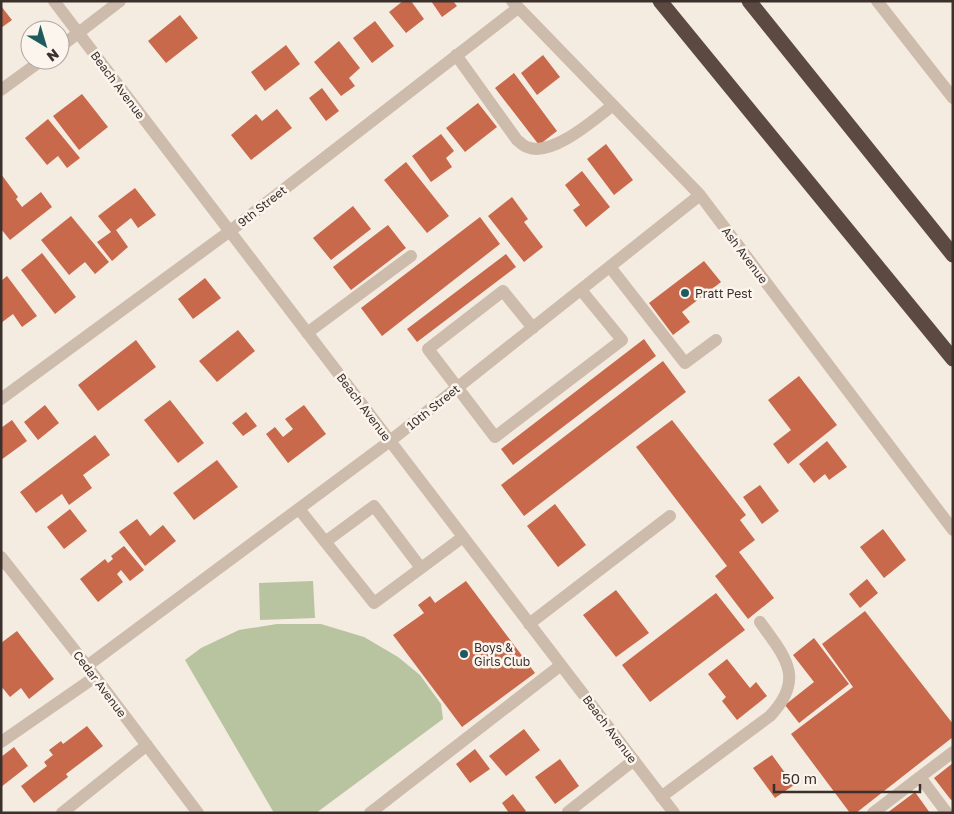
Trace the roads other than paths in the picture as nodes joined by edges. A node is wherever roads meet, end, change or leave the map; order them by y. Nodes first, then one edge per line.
1 (54, 1) edge
2 (120, 1) edge
3 (660, 1) edge
4 (749, 1) edge
5 (877, 1) edge
6 (515, 4) edge
7 (78, 33) junction
8 (70, 39) edge
9 (456, 55) junction
10 (28, 70) edge
11 (1, 90) edge
12 (953, 98) edge
13 (613, 105) junction
14 (700, 195) junction
15 (230, 231) junction
16 (953, 255) edge
17 (410, 256) dead end
18 (610, 267) junction
19 (581, 290) junction
20 (533, 328) junction
21 (307, 333) junction
22 (716, 340) dead end
23 (953, 359) edge
24 (458, 387) junction
25 (1, 399) edge
26 (390, 441) junction
27 (299, 509) junction
28 (670, 516) dead end
29 (953, 530) edge
30 (463, 537) junction
31 (325, 542) junction
32 (1, 557) edge
33 (421, 568) junction
34 (760, 622) dead end
35 (529, 624) junction
36 (561, 665) junction
37 (87, 666) junction
38 (95, 677) junction
39 (1, 742) edge
40 (147, 746) junction
41 (953, 752) edge
42 (634, 760) junction
43 (920, 777) junction
44 (662, 796) junction
45 (568, 812) edge
46 (62, 813) edge
47 (198, 813) edge
48 (370, 813) edge
49 (674, 813) edge
50 (873, 813) edge
51 (947, 813) edge

1 - 7 street, Beach Avenue
2 - 7 street
3 - 23 highway
4 - 16 highway
5 - 12 street
6 - 9 street, 9th Street
6 - 13 street, Ash Avenue
7 - 8 street
7 - 15 street, Beach Avenue
9 - 13 street
9 - 15 street, 9th Street
10 - 11 street
13 - 14 street, Ash Avenue
14 - 18 street, 10th Street
14 - 29 street, Ash Avenue
15 - 21 street, Beach Avenue
15 - 25 street, 9th Street
17 - 21 street
18 - 19 street, 10th Street
18 - 22 street
19 - 20 street, 10th Street
19 - 24 street
20 - 24 street, 10th Street
20 - 24 street
21 - 26 street, Beach Avenue
24 - 26 street, 10th Street
26 - 27 street, 10th Street
26 - 30 street, Beach Avenue
27 - 31 street
27 - 37 street, 10th Street
28 - 35 street
30 - 33 street
30 - 35 street, Beach Avenue
31 - 33 street
31 - 33 street
32 - 37 street, Cedar Avenue
34 - 44 street
35 - 36 street, Beach Avenue
36 - 42 street, Beach Avenue
36 - 48 street
37 - 38 street, Cedar Avenue
38 - 39 street
38 - 40 street, Cedar Avenue
40 - 46 street
40 - 47 street, Cedar Avenue
41 - 43 street
42 - 44 street, Beach Avenue
42 - 45 street
43 - 50 street
43 - 51 street
44 - 49 street, Beach Avenue

